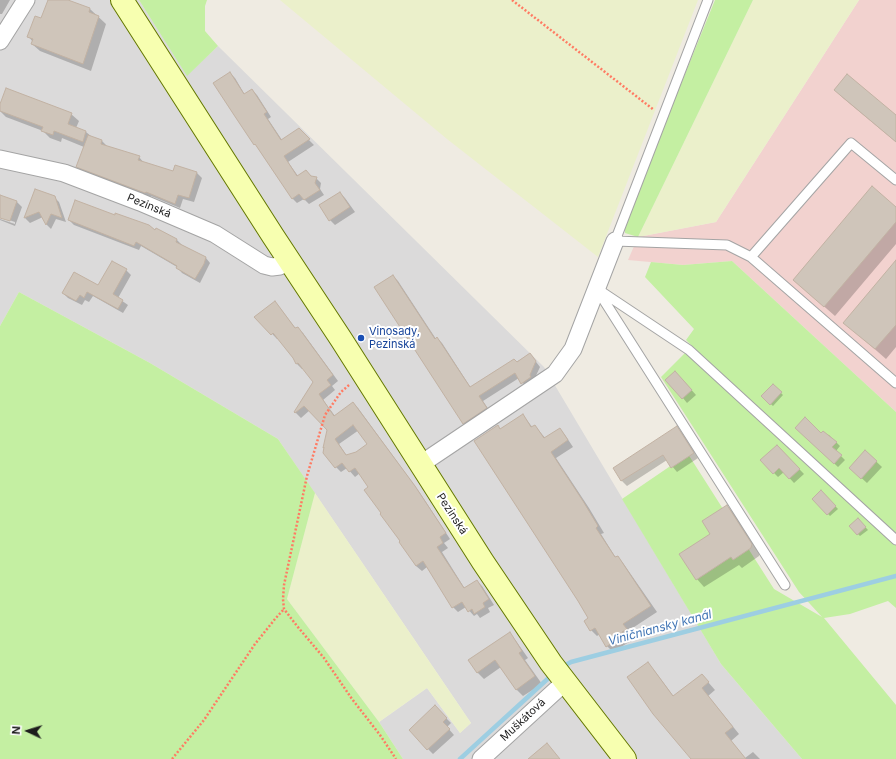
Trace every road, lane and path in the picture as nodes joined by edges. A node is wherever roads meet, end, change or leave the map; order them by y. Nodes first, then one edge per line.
1 (26, 0) edge
2 (122, 0) edge
3 (512, 0) edge
4 (708, 0) edge
5 (0, 41) edge
6 (663, 117) junction
7 (0, 159) edge
8 (896, 180) edge
9 (615, 241) junction
10 (750, 257) junction
11 (290, 261) junction
12 (596, 288) junction
13 (363, 374) junction
14 (896, 383) edge
15 (421, 464) junction
16 (896, 540) edge
17 (785, 585) dead end
18 (284, 609) junction
19 (558, 673) junction
20 (172, 759) edge
21 (396, 759) edge
22 (481, 759) edge
23 (625, 759) edge

1 - 5 street
2 - 11 main road, Pezinská
3 - 6 path
4 - 6 lane
6 - 9 lane
7 - 11 street, Pezinská
8 - 10 lane
9 - 10 lane
9 - 12 street
10 - 14 lane
11 - 13 main road, Pezinská
12 - 15 street
12 - 16 lane
12 - 17 lane
13 - 15 main road, Pezinská
13 - 18 path
15 - 19 main road, Pezinská
18 - 20 path
18 - 21 path
19 - 22 street, Muškátová
19 - 23 main road, Pezinská

